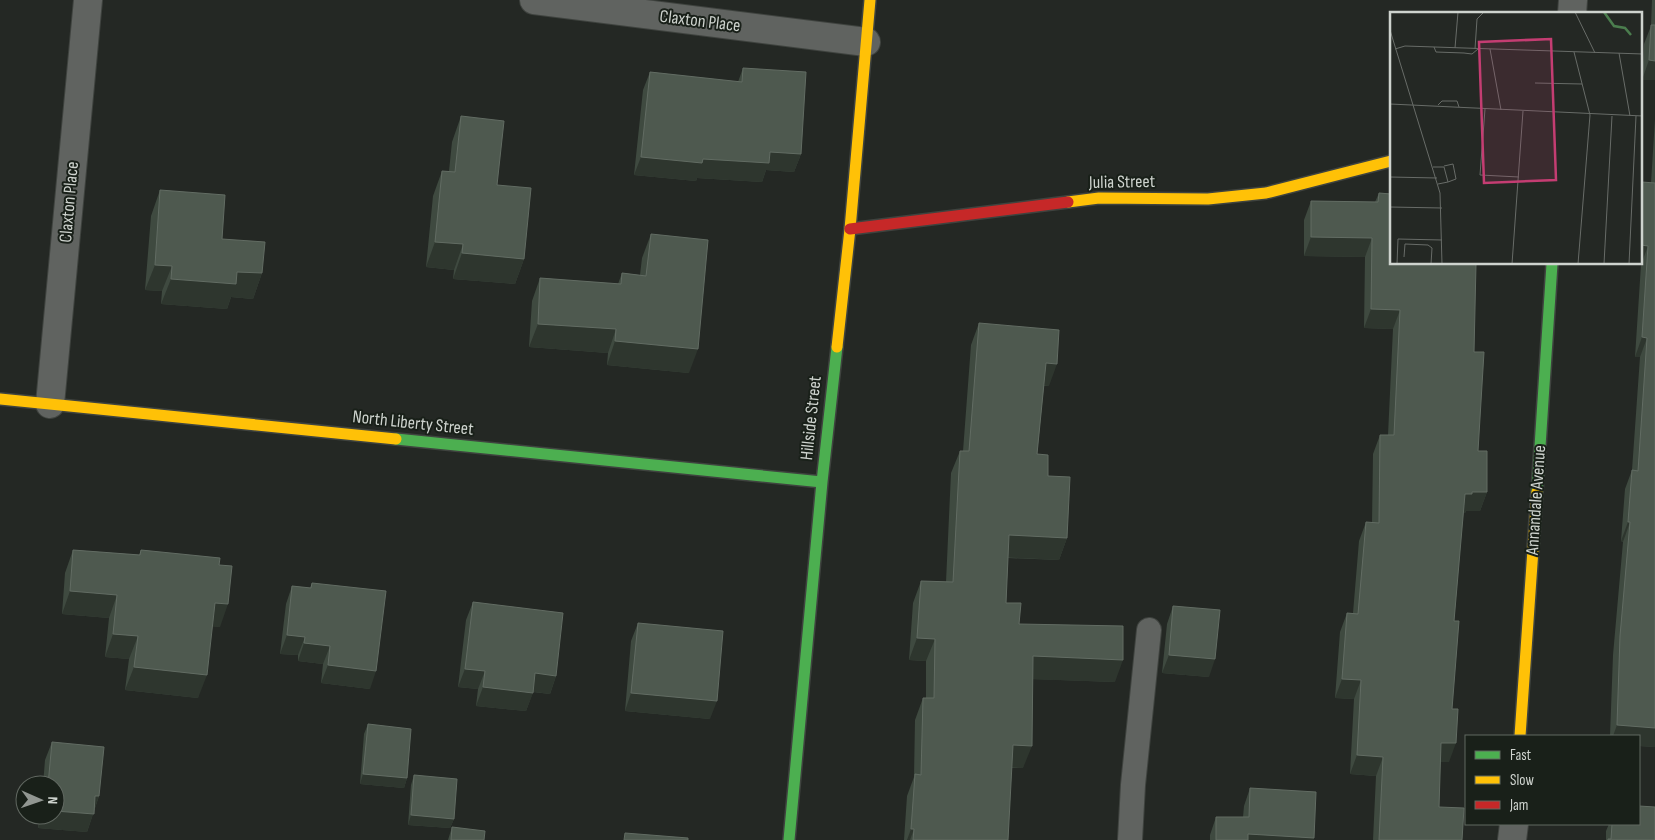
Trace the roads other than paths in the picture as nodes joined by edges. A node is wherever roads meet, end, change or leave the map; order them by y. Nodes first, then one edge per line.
1 (88, 0) edge
2 (534, 0) edge
3 (870, 0) edge
4 (866, 42) junction
5 (1390, 160) edge
6 (850, 229) junction
7 (1552, 265) edge
8 (0, 399) edge
9 (50, 404) junction
10 (822, 482) junction
11 (1149, 630) dead end
12 (1520, 735) edge
13 (1514, 825) edge
14 (789, 840) edge
15 (1130, 840) edge
16 (1512, 840) edge

1 - 9 street, Claxton Place
2 - 4 street, Claxton Place
3 - 4 street, Hillside Street
4 - 6 street, Hillside Street
5 - 6 street, Julia Street
6 - 10 street, Hillside Street
7 - 12 street, Annandale Avenue
8 - 9 street, North Liberty Street
9 - 10 street, North Liberty Street
10 - 14 street, Hillside Street
11 - 15 lane
13 - 16 street

